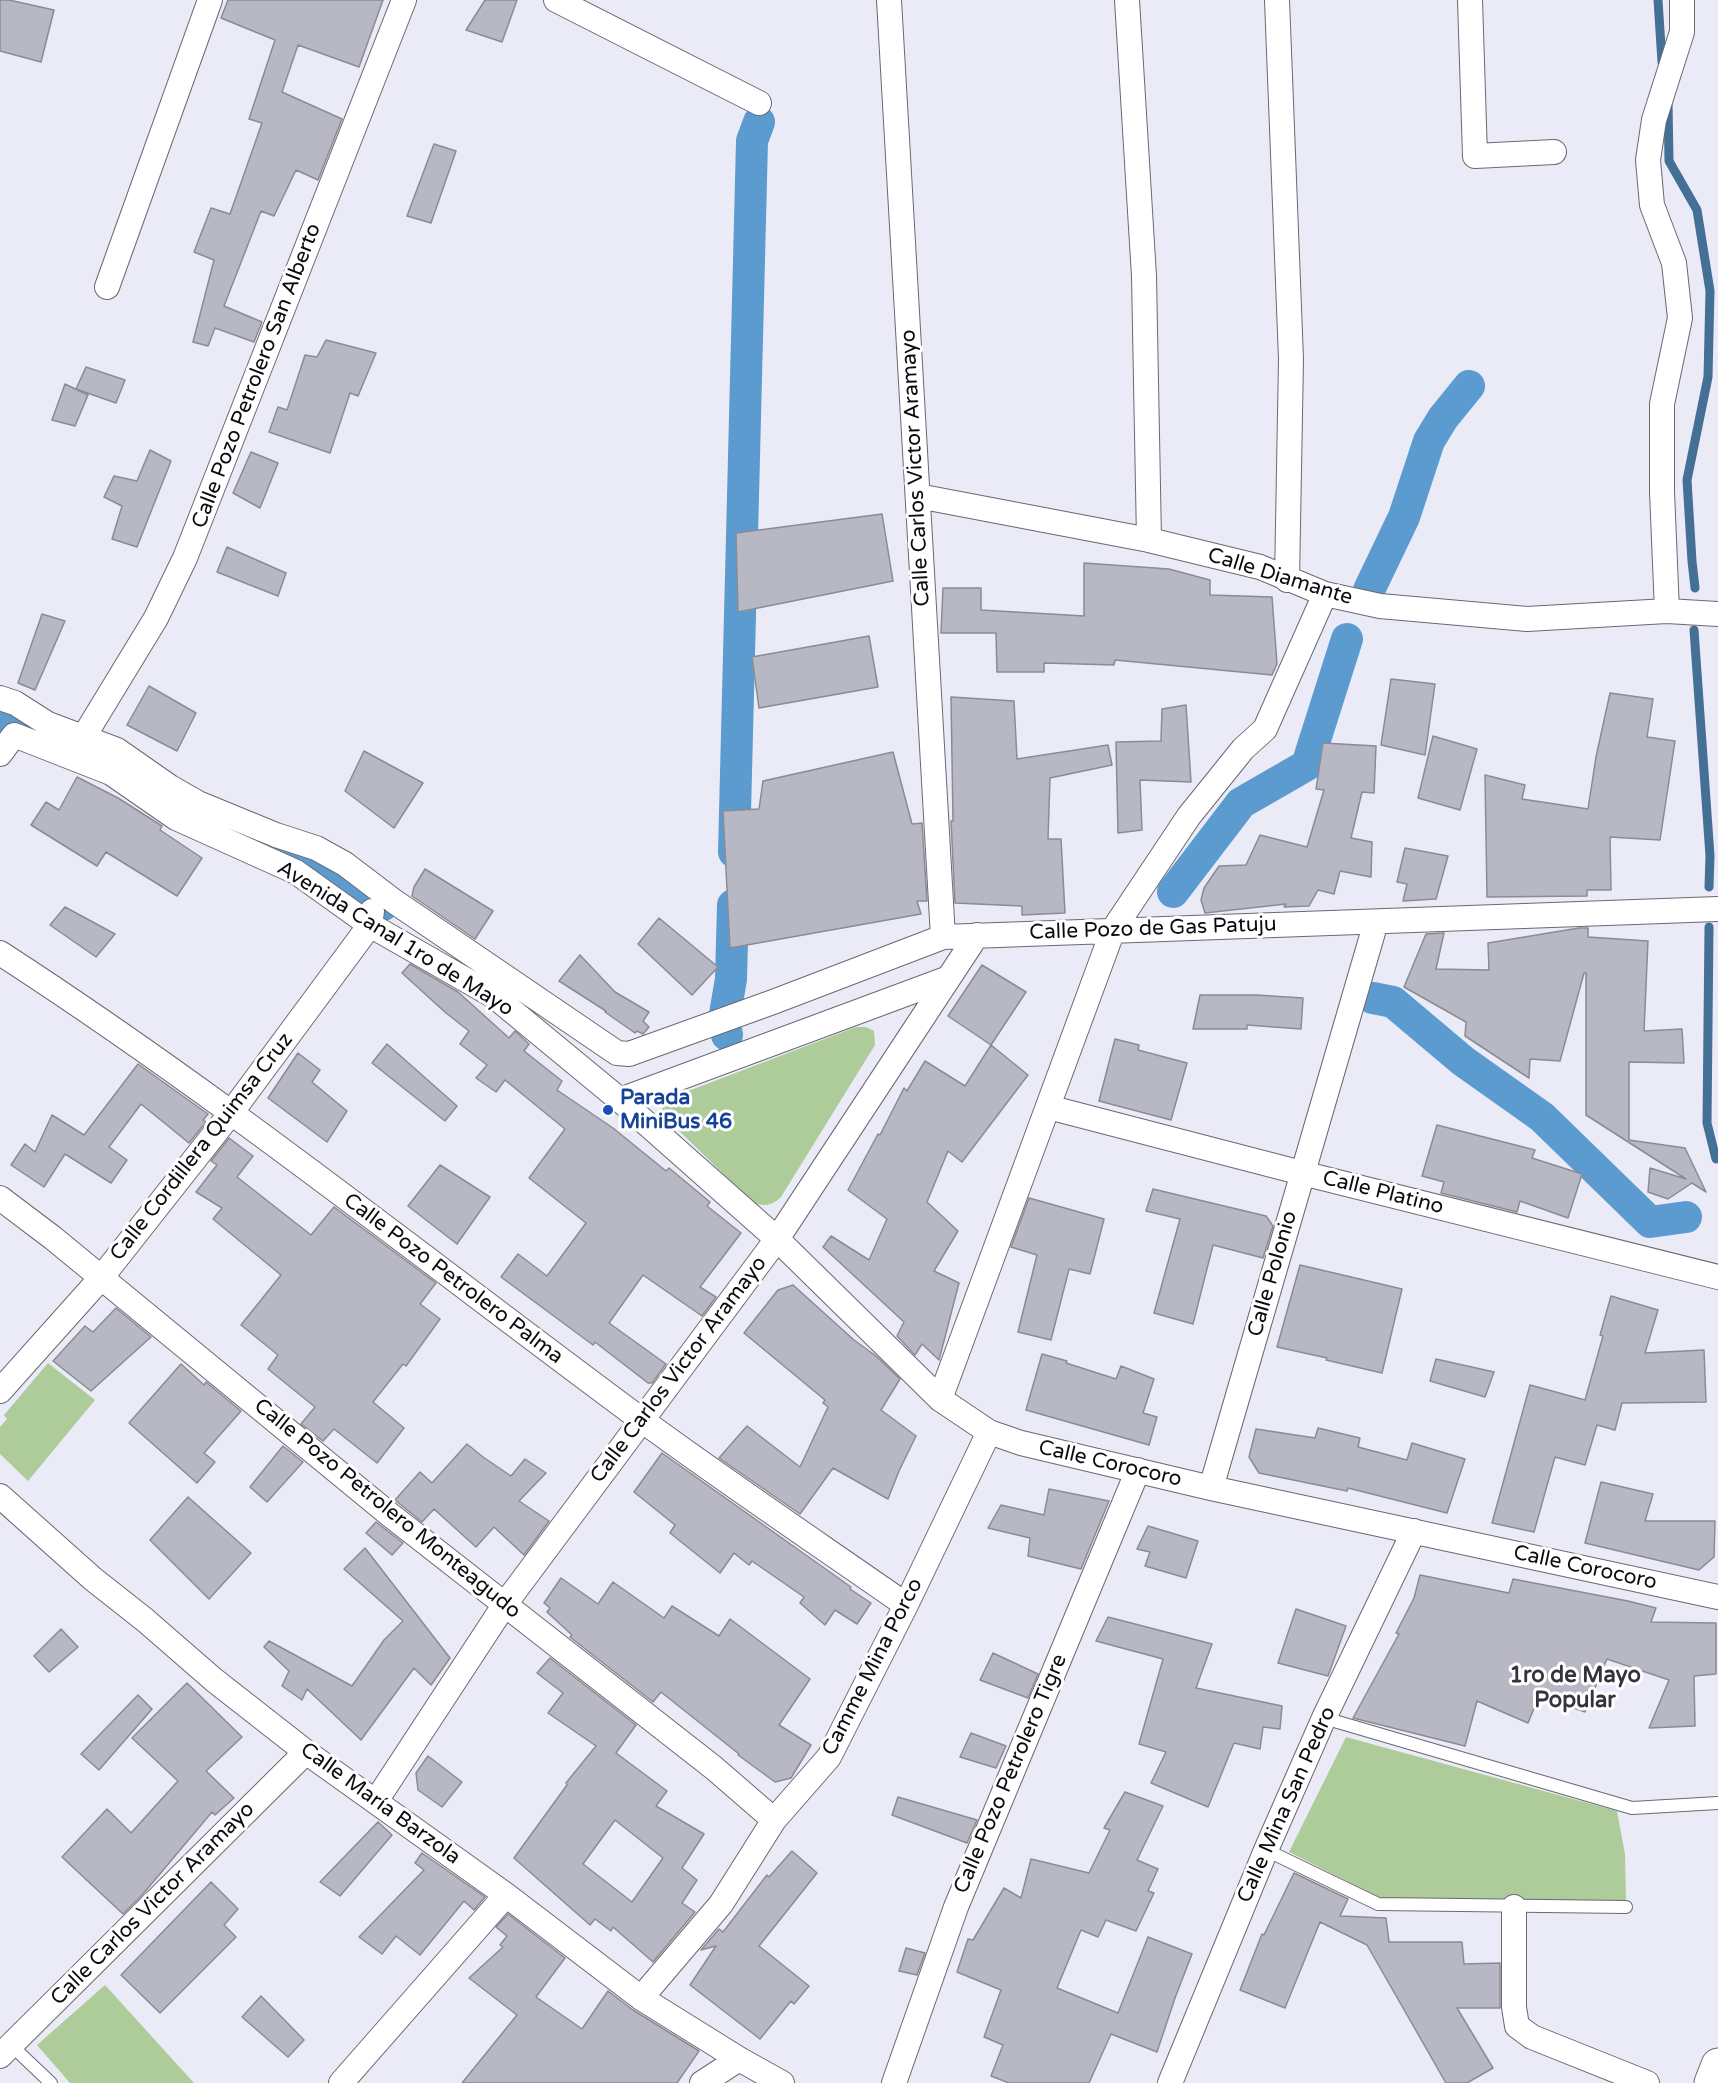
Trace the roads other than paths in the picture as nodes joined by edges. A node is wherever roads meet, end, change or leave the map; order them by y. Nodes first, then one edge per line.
1 (210, 0) edge
2 (404, 0) edge
3 (556, 0) edge
4 (889, 0) edge
5 (1127, 0) edge
6 (1277, 0) edge
7 (1470, 0) edge
8 (1682, 0) edge
9 (759, 103) dead end
10 (1554, 152) dead end
11 (107, 287) dead end
12 (918, 496) junction
13 (1149, 540) junction
14 (1287, 580) junction
15 (1325, 594) junction
16 (1667, 611) junction
17 (1718, 614) edge
18 (0, 698) edge
19 (83, 738) junction
20 (0, 754) edge
21 (375, 887) junction
22 (1718, 909) edge
23 (1376, 921) junction
24 (370, 925) junction
25 (1113, 930) junction
26 (977, 935) junction
27 (943, 937) junction
28 (0, 953) edge
29 (946, 979) junction
30 (620, 1100) junction
31 (1048, 1107) junction
32 (231, 1113) junction
33 (1302, 1173) junction
34 (0, 1198) edge
35 (777, 1239) junction
36 (1718, 1277) edge
37 (101, 1278) junction
38 (0, 1391) edge
39 (940, 1399) junction
40 (642, 1420) junction
41 (988, 1432) junction
42 (1138, 1470) junction
43 (1211, 1488) junction
44 (0, 1496) edge
45 (1414, 1531) junction
46 (1718, 1597) edge
47 (505, 1604) junction
48 (906, 1605) junction
49 (1324, 1718) junction
50 (306, 1752) junction
51 (376, 1801) junction
52 (1718, 1803) edge
53 (774, 1820) junction
54 (1266, 1850) junction
55 (506, 1895) junction
56 (1514, 1906) junction
57 (1626, 1907) dead end
58 (641, 1998) junction
59 (5, 2050) edge
60 (738, 2059) junction
61 (1718, 2065) edge
62 (51, 2083) edge
63 (341, 2083) edge
64 (702, 2083) edge
65 (782, 2083) edge
66 (889, 2083) edge
67 (896, 2083) edge
68 (1170, 2083) edge
69 (1647, 2083) edge
70 (1711, 2083) edge

1 - 11 street
2 - 19 street, Calle Pozo Petrolero San Alberto
3 - 9 street
4 - 12 street, Calle Carlos Victor Aramayo
5 - 13 street
6 - 14 street
7 - 10 street
8 - 16 street
12 - 13 street, Calle Diamante
12 - 27 street, Calle Carlos Victor Aramayo
13 - 14 street, Calle Diamante
14 - 15 street, Calle Diamante
15 - 16 street, Calle Diamante
15 - 25 street
16 - 17 street, Calle Diamante
18 - 19 street
19 - 21 street
20 - 24 street, Avenida Canal 1ro de Mayo
21 - 24 street, Calle Cordillera Quimsa Cruz
21 - 27 street, Calle Pozo de Gas Patuju
22 - 23 street, Calle Pozo de Gas Patuju
23 - 25 street, Calle Pozo de Gas Patuju
23 - 33 street, Calle Polonio
24 - 30 street, Avenida Canal 1ro de Mayo
24 - 32 street, Calle Cordillera Quimsa Cruz
25 - 26 street, Calle Pozo de Gas Patuju
25 - 31 street
26 - 27 street, Calle Pozo de Gas Patuju
26 - 29 street, Calle Carlos Victor Aramayo
28 - 32 street, Calle Pozo Petrolero Palma
29 - 30 street
29 - 35 street, Calle Carlos Victor Aramayo
30 - 35 street, Calle Corocoro
31 - 33 street, Calle Platino
31 - 39 street
32 - 37 street, Calle Cordillera Quimsa Cruz
32 - 40 street, Calle Pozo Petrolero Palma
33 - 36 street, Calle Platino
33 - 43 street, Calle Polonio
34 - 37 street, Calle Pozo Petrolero Monteagudo
35 - 39 street, Calle Corocoro
35 - 40 street, Calle Carlos Victor Aramayo
37 - 38 street, Calle Cordillera Quimsa Cruz
37 - 47 street, Calle Pozo Petrolero Monteagudo
39 - 41 street, Calle Corocoro
40 - 47 street, Calle Carlos Victor Aramayo
40 - 48 street, Calle Pozo Petrolero Palma
41 - 42 street, Calle Corocoro
41 - 48 street, Camme Mina Porco
42 - 43 street, Calle Corocoro
42 - 67 street, Calle Pozo Petrolero Tigre
43 - 45 street, Calle Corocoro
44 - 50 street, Calle María Barzola
45 - 46 street, Calle Corocoro
45 - 49 street, Calle Mina San Pedro
47 - 51 street, Calle Carlos Victor Aramayo
47 - 53 street, Calle Pozo Petrolero Monteagudo
48 - 53 street, Camme Mina Porco
49 - 52 lane
49 - 54 street, Calle Mina San Pedro
50 - 51 street, Calle María Barzola
50 - 59 street, Calle Carlos Victor Aramayo
51 - 55 street, Calle María Barzola
53 - 58 street, Camme Mina Porco
54 - 56 lane
54 - 68 street, Calle Mina San Pedro
55 - 58 street, Calle María Barzola
55 - 63 street
56 - 57 lane
56 - 69 street
58 - 60 street, Calle María Barzola
59 - 62 lane
60 - 64 street
60 - 65 street, Calle María Barzola
61 - 70 street
66 - 67 street

